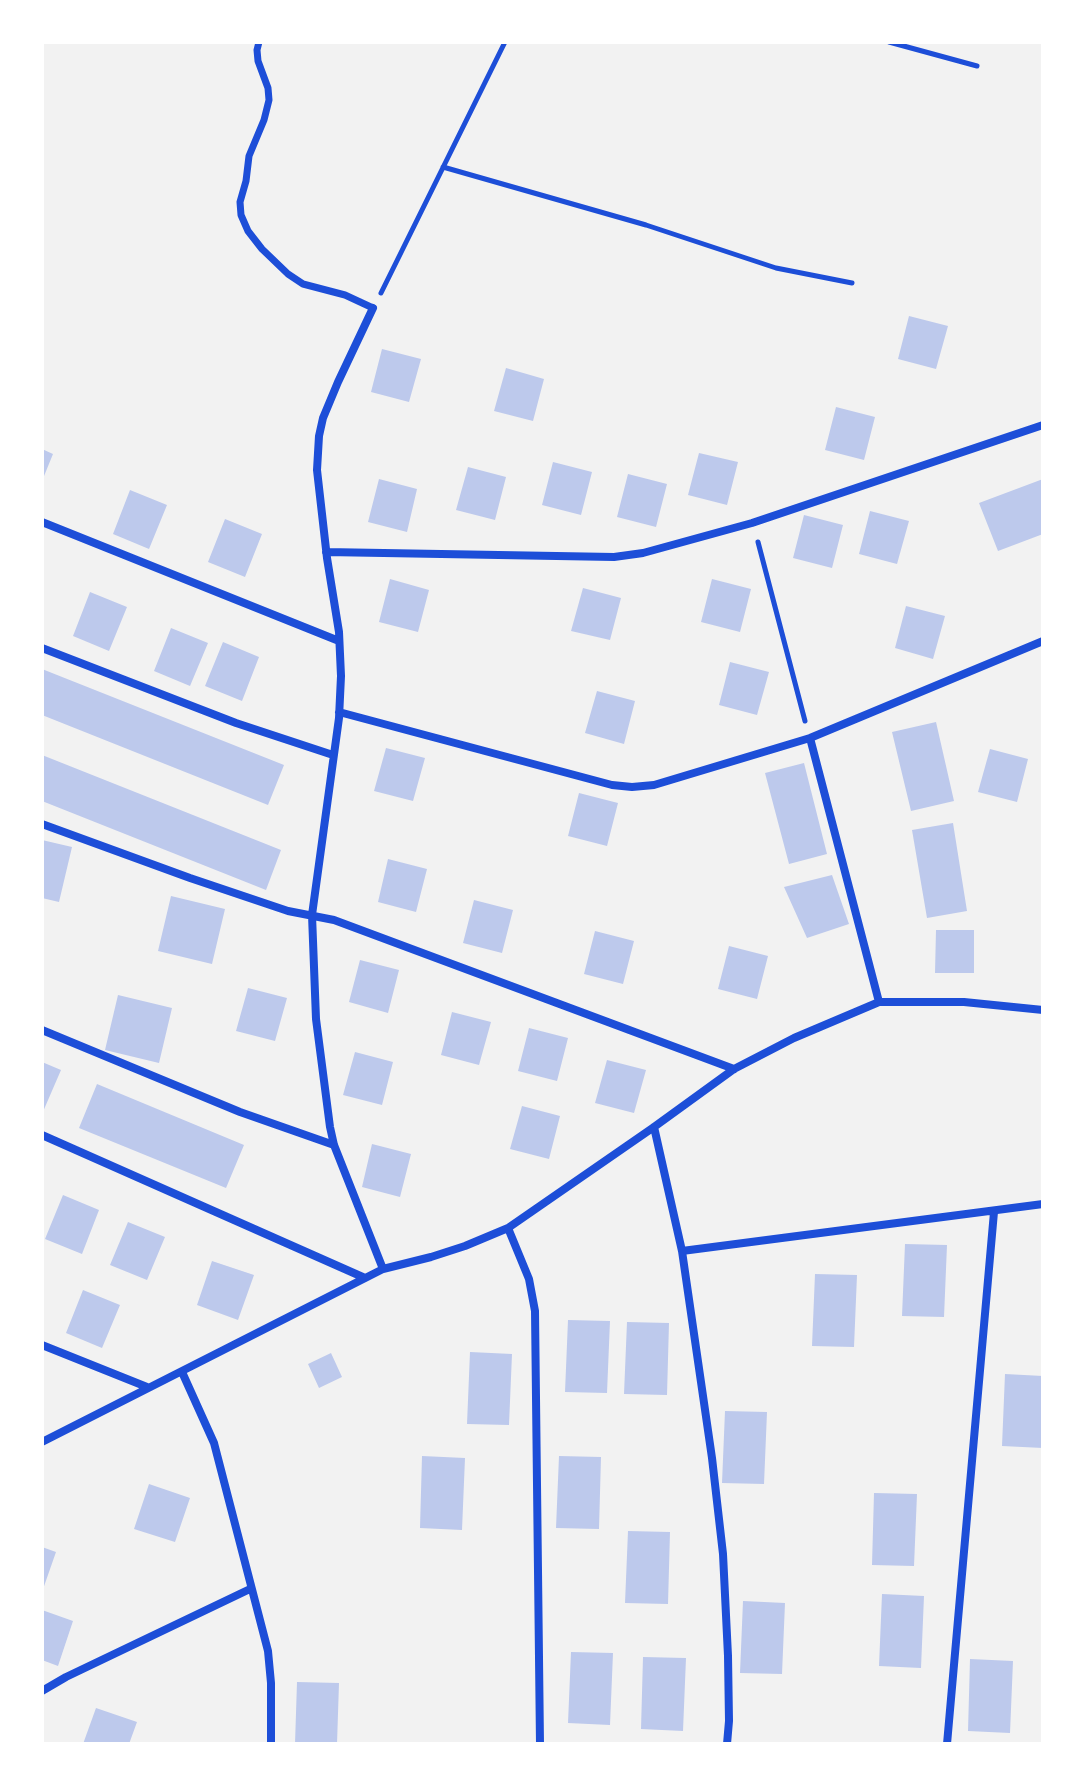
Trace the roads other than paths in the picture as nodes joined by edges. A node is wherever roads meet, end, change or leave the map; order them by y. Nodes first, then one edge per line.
1 (259, 42) edge
2 (373, 308) joint
3 (1043, 425) edge
4 (42, 522) edge
5 (326, 552) junction
6 (339, 641) junction
7 (1043, 641) edge
8 (42, 648) edge
9 (339, 712) junction
10 (810, 738) junction
11 (333, 755) junction
12 (42, 824) edge
13 (312, 915) junction
14 (879, 1002) junction
15 (1043, 1010) edge
16 (42, 1030) edge
17 (734, 1069) junction
18 (654, 1127) junction
19 (42, 1135) edge
20 (334, 1145) junction
21 (1043, 1204) edge
22 (994, 1212) junction
23 (508, 1228) junction
24 (682, 1251) junction
25 (383, 1269) junction
26 (365, 1278) junction
27 (42, 1345) edge
28 (182, 1372) junction
29 (147, 1387) junction
30 (42, 1442) edge
31 (250, 1589) junction
32 (42, 1691) edge
33 (271, 1744) edge
34 (540, 1744) edge
35 (727, 1744) edge
36 (947, 1744) edge

1 - 2 street
2 - 5 street
3 - 5 street
4 - 6 street
5 - 6 street
6 - 9 street
7 - 10 street
8 - 11 street
9 - 10 street
9 - 11 street
10 - 14 street
11 - 13 street
12 - 13 street
13 - 17 street
13 - 20 street
14 - 15 street
14 - 17 street
16 - 20 street
17 - 18 street
18 - 23 street
18 - 24 street
19 - 26 street
20 - 25 street
21 - 22 street
22 - 24 street
22 - 36 street
23 - 25 street
23 - 34 street
24 - 35 street
25 - 26 street
26 - 28 street
27 - 29 street
28 - 29 street
28 - 31 street
29 - 30 street
31 - 32 street
31 - 33 street

